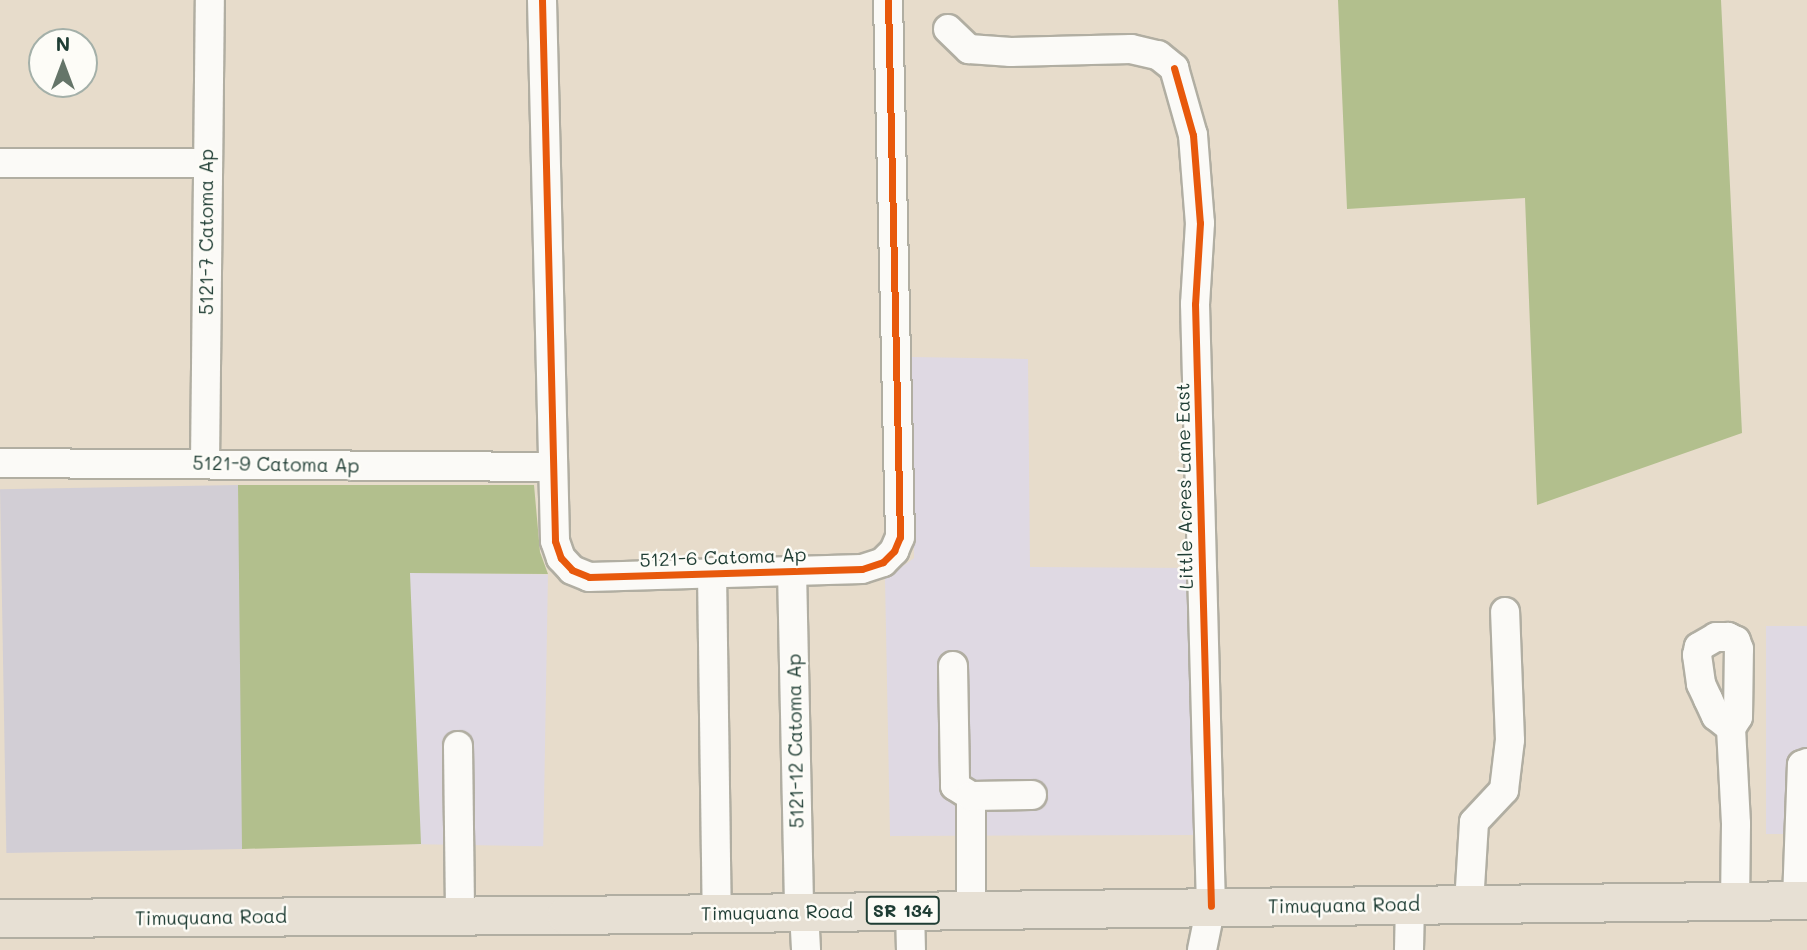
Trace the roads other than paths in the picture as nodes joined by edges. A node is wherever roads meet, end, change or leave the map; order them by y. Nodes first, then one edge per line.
1 (210, 0) edge
2 (542, 0) edge
3 (888, 0) edge
4 (947, 29) dead end
5 (0, 163) edge
6 (206, 163) junction
7 (0, 463) edge
8 (205, 463) junction
9 (553, 467) junction
10 (792, 570) junction
11 (712, 572) junction
12 (1505, 612) dead end
13 (953, 666) dead end
14 (1731, 728) dead end
15 (458, 746) dead end
16 (1807, 763) edge
17 (1031, 795) dead end
18 (971, 796) junction
19 (1802, 900) edge
20 (1735, 901) junction
21 (1410, 904) junction
22 (1469, 904) junction
23 (1211, 906) junction
24 (971, 909) junction
25 (910, 910) junction
26 (801, 912) junction
27 (717, 913) junction
28 (460, 914) junction
29 (0, 918) edge
30 (806, 950) edge
31 (911, 950) edge
32 (1202, 950) edge
33 (1409, 950) edge

1 - 6 street, 5121-7 Catoma Ap
2 - 9 street, 5121-6 Catoma Ap
3 - 10 street, 5121-6 Catoma Ap
4 - 23 street, Little Acres Lane East
5 - 6 street
6 - 8 street, 5121-7 Catoma Ap
7 - 8 street, 5121-9 Catoma Ap
8 - 9 street, 5121-9 Catoma Ap
9 - 11 street, 5121-6 Catoma Ap
10 - 11 street, 5121-6 Catoma Ap
10 - 26 street, 5121-12 Catoma Ap
11 - 27 street
12 - 22 street
13 - 18 street
14 - 20 street
15 - 28 street
16 - 19 street
17 - 18 street
18 - 24 street
19 - 20 main road, Timuquana Road / SR 134
20 - 22 main road, Timuquana Road / SR 134
21 - 22 main road, Timuquana Road / SR 134
21 - 23 main road, Timuquana Road / SR 134
21 - 33 street
23 - 24 main road, Timuquana Road / SR 134
23 - 32 street, Little Acres Lane East
24 - 25 main road, Timuquana Road / SR 134
25 - 26 main road, Timuquana Road / SR 134
25 - 31 street
26 - 27 main road, Timuquana Road / SR 134
26 - 30 street, 5121-12 Catoma Ap
27 - 28 main road, Timuquana Road / SR 134
28 - 29 main road, Timuquana Road / SR 134

